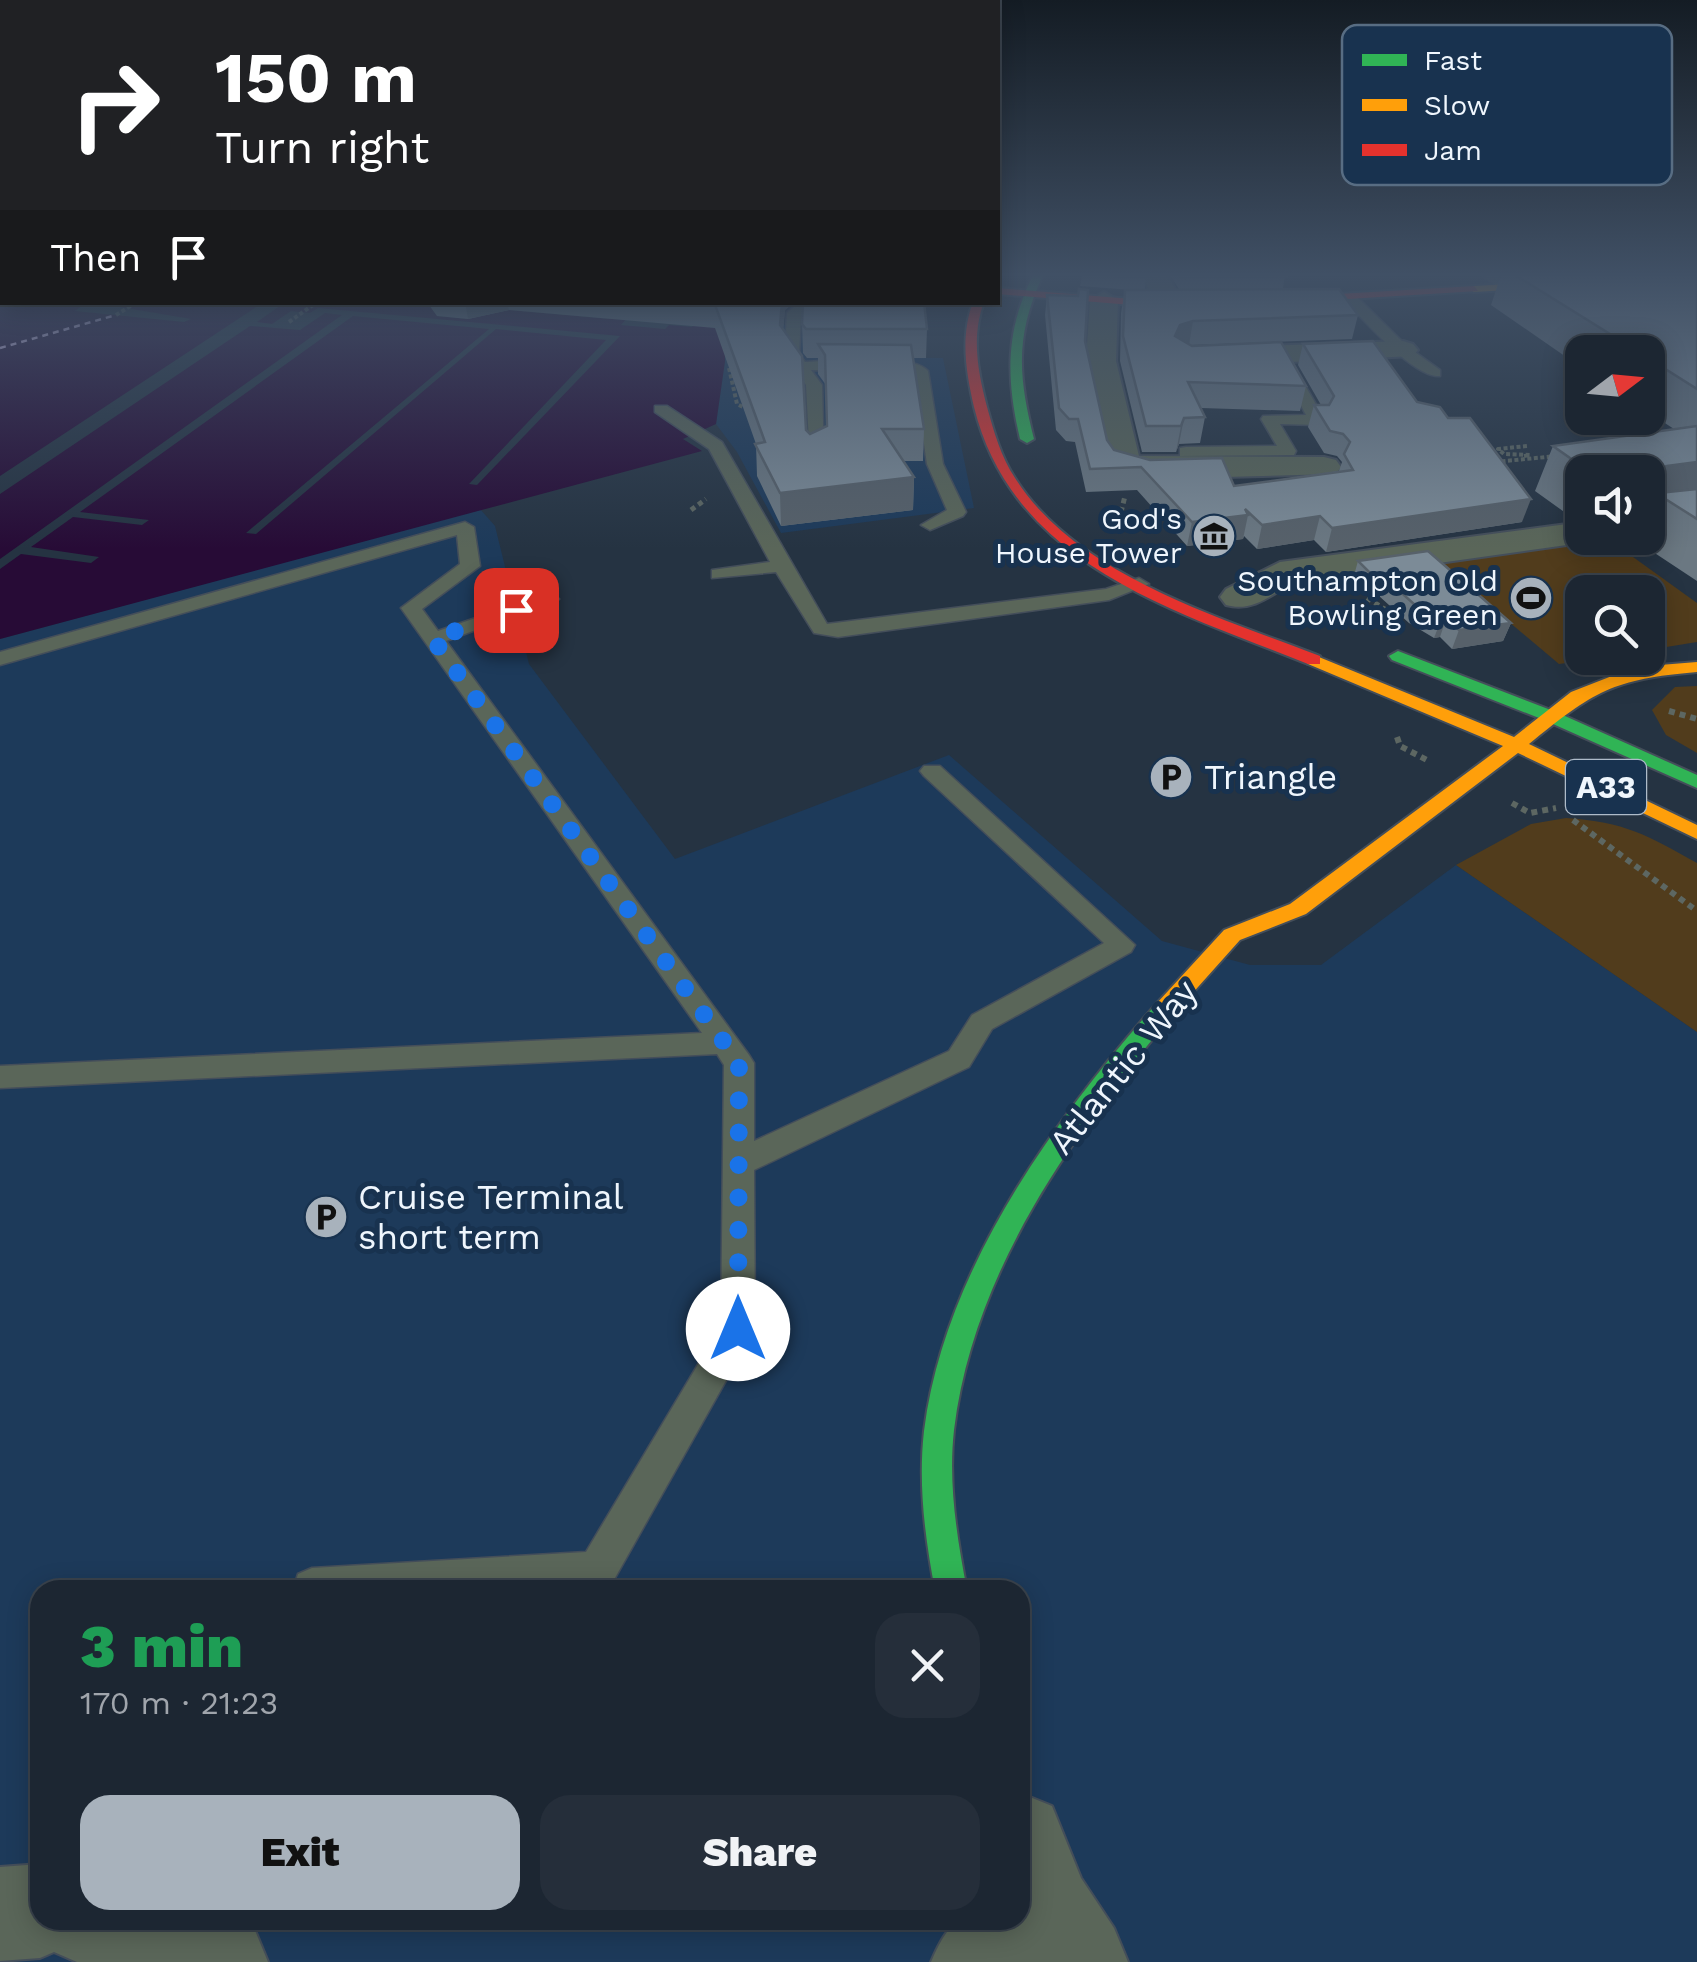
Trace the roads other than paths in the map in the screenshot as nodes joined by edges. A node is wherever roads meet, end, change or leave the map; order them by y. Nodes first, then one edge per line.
1 (805, 366) edge
2 (908, 367) edge
3 (973, 367) edge
4 (1013, 367) edge
5 (1101, 367) edge
6 (1287, 367) edge
7 (1425, 367) edge
8 (1434, 373) dead end
9 (661, 409) dead end
10 (1186, 452) edge
11 (816, 458) edge
12 (1036, 460) dead end
13 (1303, 462) junction
14 (930, 525) dead end
15 (1565, 535) edge
16 (782, 566) junction
17 (719, 574) dead end
18 (1139, 584) junction
19 (1232, 594) joint
20 (549, 598) dead end
21 (1278, 611) dead end
22 (433, 639) junction
23 (1371, 646) dead end
24 (0, 658) edge
25 (1697, 667) edge
26 (1550, 716) junction
27 (1513, 745) junction
28 (932, 771) dead end
29 (1697, 782) edge
30 (1697, 833) edge
31 (721, 1042) junction
32 (0, 1077) edge
33 (738, 1163) junction
34 (446, 1580) edge
35 (948, 1580) edge
36 (30, 1912) edge
37 (0, 1914) edge
38 (119, 1930) edge
39 (220, 1962) edge

1 - 11 lane
2 - 14 lane
3 - 18 street, A33
4 - 12 street
5 - 13 street
6 - 13 lane
7 - 8 lane
9 - 16 lane
10 - 13 lane
15 - 19 street
16 - 17 lane
16 - 18 lane
18 - 27 street, A33
19 - 21 street
20 - 22 lane
22 - 24 lane
22 - 31 lane
23 - 26 street, A33
25 - 26 street, Atlantic Way
26 - 27 street, Atlantic Way
26 - 29 street, A33
27 - 30 street, A33
27 - 35 street, Atlantic Way
28 - 33 lane
31 - 32 lane
31 - 33 lane
33 - 34 lane
36 - 37 street
38 - 39 street

